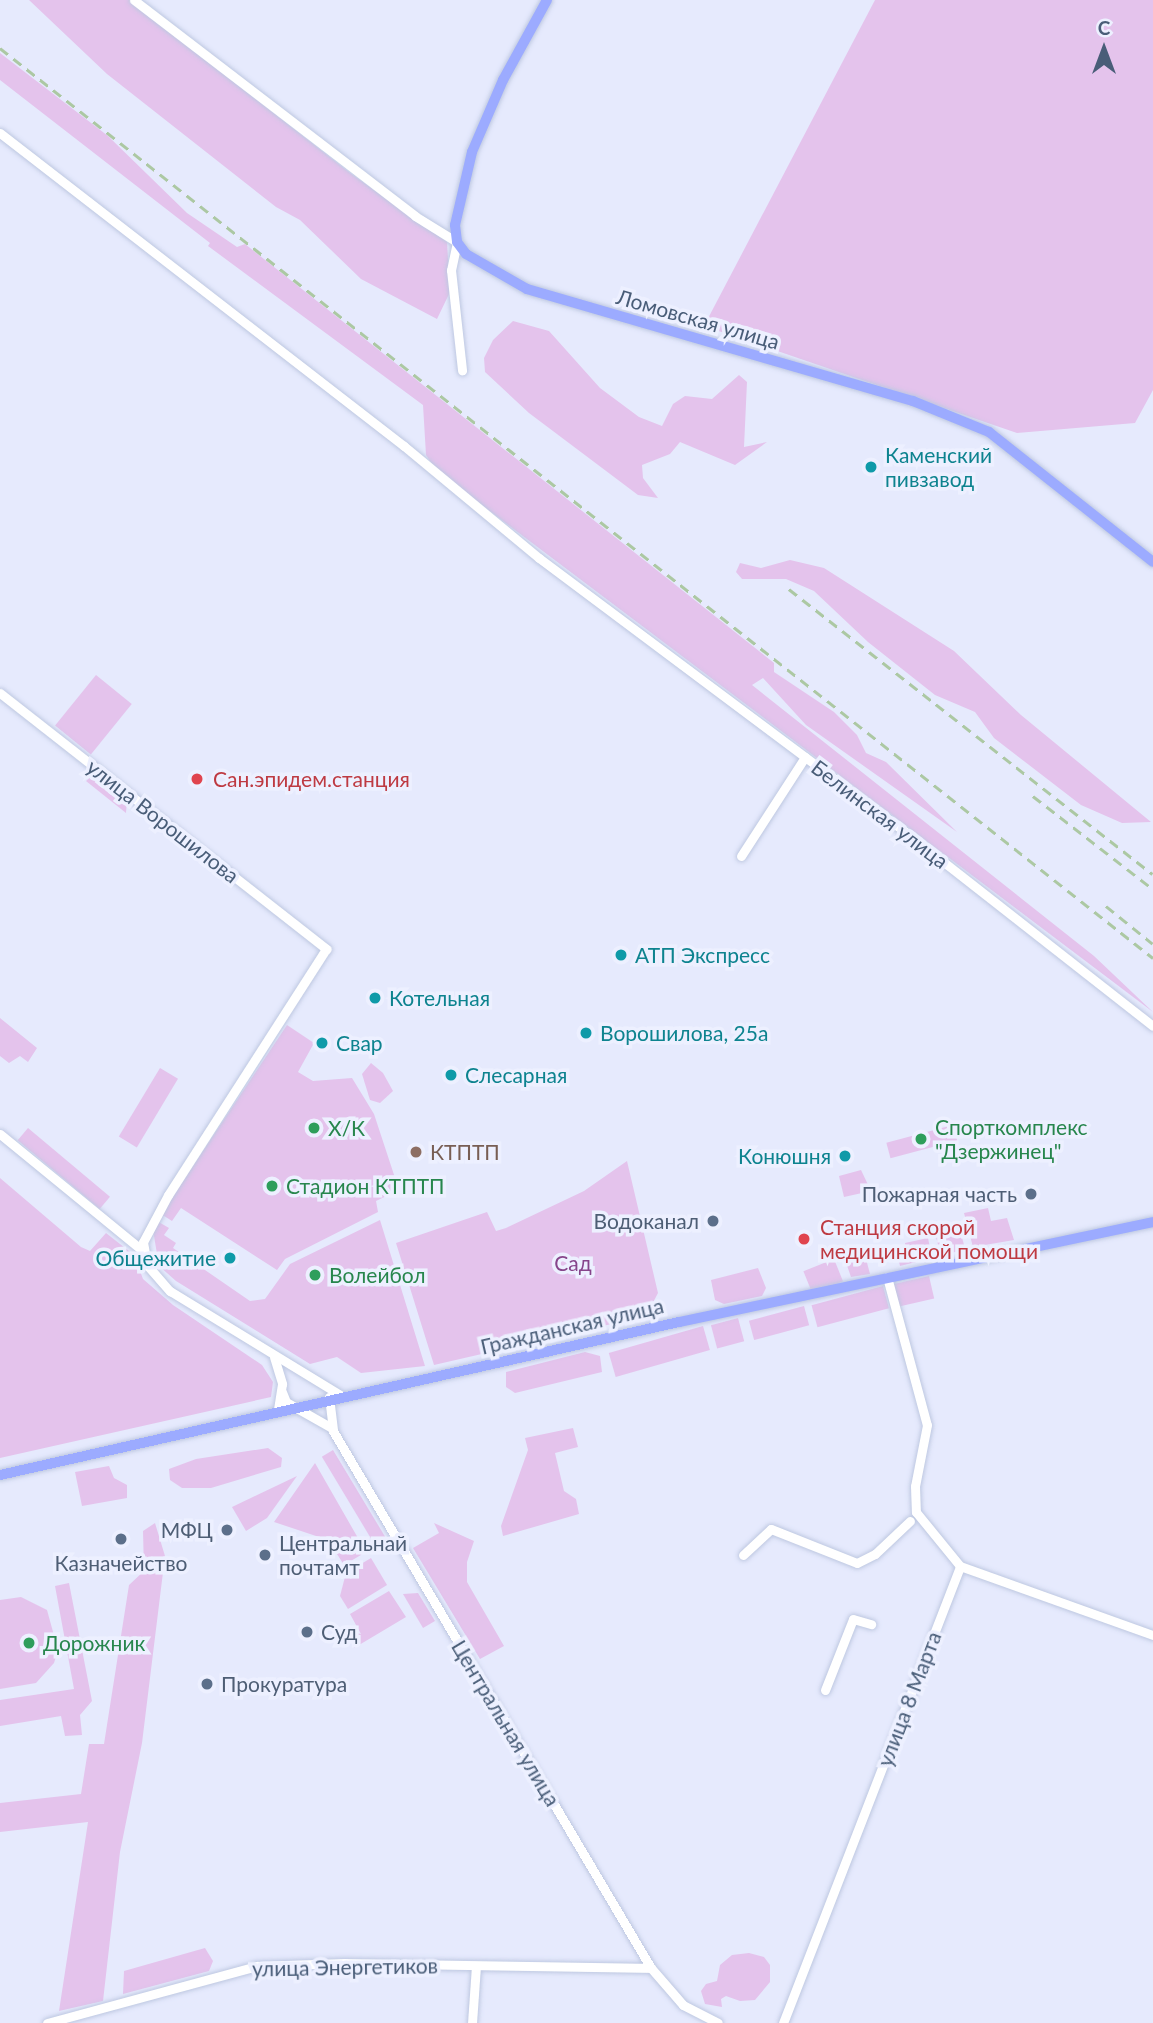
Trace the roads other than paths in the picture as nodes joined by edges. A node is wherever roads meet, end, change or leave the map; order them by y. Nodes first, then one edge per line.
1 (134, 0) edge
2 (547, 0) edge
3 (0, 133) edge
4 (457, 242) junction
5 (463, 370) dead end
6 (1153, 562) edge
7 (0, 693) edge
8 (805, 757) junction
9 (741, 856) dead end
10 (1153, 1026) edge
11 (0, 1134) edge
12 (1153, 1222) edge
13 (144, 1252) junction
14 (887, 1277) junction
15 (273, 1356) junction
16 (324, 1388) junction
17 (282, 1392) junction
18 (342, 1396) junction
19 (330, 1399) junction
20 (294, 1407) junction
21 (313, 1408) junction
22 (278, 1410) junction
23 (333, 1431) junction
24 (0, 1475) edge
25 (910, 1521) dead end
26 (743, 1555) dead end
27 (960, 1566) junction
28 (871, 1625) dead end
29 (1153, 1635) edge
30 (825, 1690) dead end
31 (476, 1966) junction
32 (651, 1968) junction
33 (47, 2023) edge
34 (472, 2023) edge
35 (718, 2023) edge
36 (783, 2023) edge

1 - 4 street
2 - 4 main road
3 - 8 street, Белинская улица
4 - 5 street
4 - 6 main road, Ломовская улица
7 - 13 street, улица Ворошилова
8 - 9 street
8 - 10 street, Белинская улица
11 - 13 street
12 - 14 main road, Гражданская улица
13 - 15 street
14 - 18 main road, Гражданская улица
14 - 27 street
15 - 16 street
15 - 17 street
16 - 18 street
16 - 19 street
17 - 20 street
17 - 22 street
18 - 19 main road, Гражданская улица
19 - 21 main road, Гражданская улица
19 - 23 street, Центральная улица
20 - 21 main road, Гражданская улица
20 - 22 main road, Гражданская улица
21 - 23 street
22 - 24 main road, Гражданская улица
23 - 32 street, Центральная улица
25 - 26 street
27 - 29 street
27 - 36 street, улица 8 Марта
28 - 30 street
31 - 32 street, улица Энергетиков
31 - 33 street, улица Энергетиков
31 - 34 street
32 - 35 street, Центральная улица

